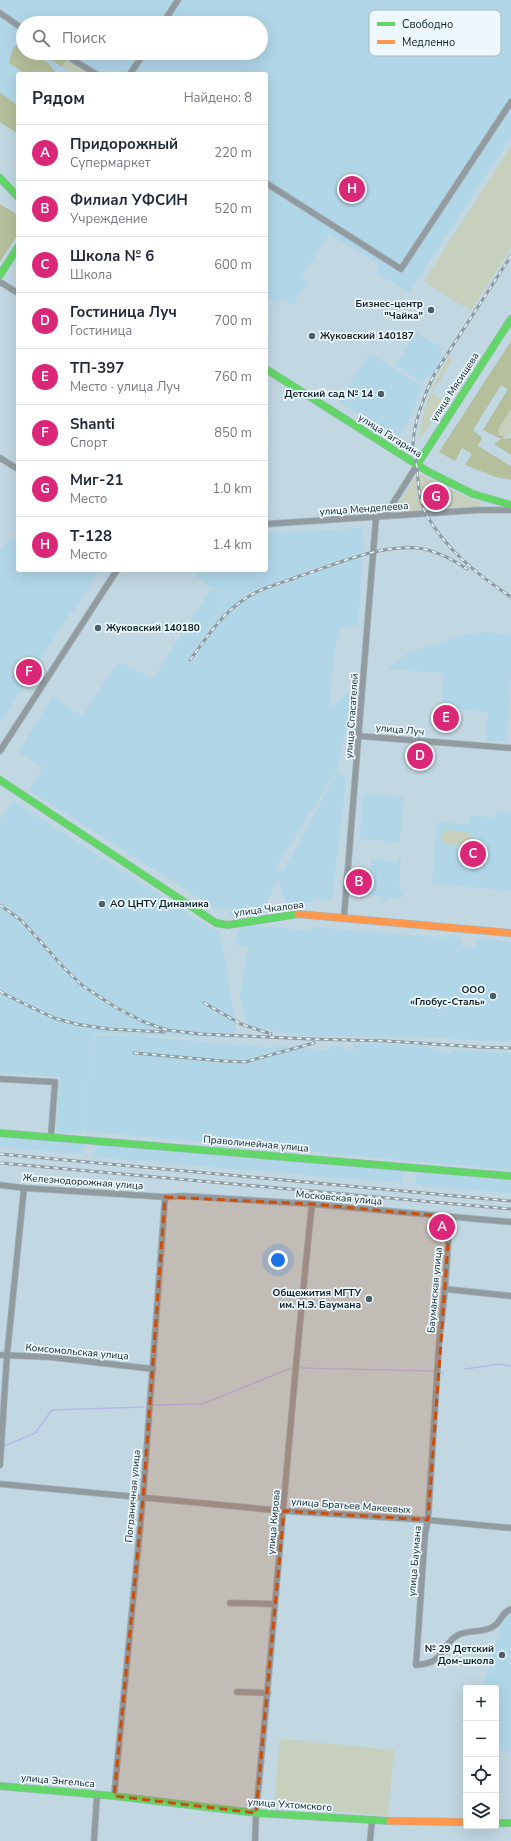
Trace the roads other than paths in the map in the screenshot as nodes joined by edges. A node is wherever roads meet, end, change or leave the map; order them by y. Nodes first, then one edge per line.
1 (178, 0) edge
2 (0, 13) edge
3 (168, 16) edge
4 (16, 24) edge
5 (73, 60) edge
6 (139, 60) edge
7 (93, 72) edge
8 (131, 72) edge
9 (511, 102) edge
10 (0, 178) edge
11 (268, 183) edge
12 (16, 195) edge
13 (16, 250) edge
14 (0, 274) edge
15 (0, 282) edge
16 (16, 292) edge
17 (511, 319) edge
18 (268, 370) edge
19 (0, 458) edge
20 (416, 465) junction
21 (16, 468) edge
22 (511, 505) edge
23 (511, 510) edge
24 (385, 516) junction
25 (376, 517) junction
26 (268, 524) edge
27 (117, 572) edge
28 (359, 736) junction
29 (511, 748) edge
30 (0, 751) edge
31 (0, 780) edge
32 (344, 917) junction
33 (511, 932) edge
34 (0, 1078) edge
35 (0, 1132) edge
36 (51, 1136) junction
37 (511, 1176) edge
38 (0, 1185) edge
39 (24, 1188) junction
40 (165, 1197) junction
41 (312, 1204) junction
42 (450, 1217) junction
43 (511, 1222) edge
44 (445, 1289) junction
45 (511, 1296) edge
46 (439, 1342) joint
47 (0, 1355) edge
48 (7, 1355) junction
49 (153, 1369) junction
50 (0, 1465) edge
51 (0, 1484) edge
52 (142, 1497) junction
53 (284, 1511) junction
54 (428, 1520) junction
55 (511, 1528) edge
56 (230, 1603) dead end
57 (274, 1604) junction
58 (511, 1609) edge
59 (237, 1692) dead end
60 (268, 1694) junction
61 (0, 1786) edge
62 (97, 1795) junction
63 (114, 1796) junction
64 (256, 1813) junction
65 (372, 1821) junction
66 (463, 1822) edge
67 (499, 1823) edge
68 (511, 1823) edge
69 (94, 1841) edge
70 (255, 1841) edge
71 (370, 1841) edge

1 - 3 street
2 - 4 street
5 - 7 street
6 - 8 street
9 - 11 street
10 - 12 main road
13 - 14 main road
15 - 16 street
17 - 20 main road, улица Мясищева
18 - 20 main road, улица Гагарина
19 - 21 street
20 - 22 main road, улица Гагарина
20 - 24 street
23 - 24 street, улица Менделеева
24 - 25 street, улица Менделеева
25 - 26 street, улица Менделеева
25 - 28 street, улица Спасателей
27 - 30 street
28 - 29 street, улица Луч
28 - 32 street, улица Спасателей
31 - 32 main road, улица Чкалова
32 - 33 main road, улица Чкалова
34 - 36 street
35 - 36 main road, Праволинейная улица
36 - 37 main road, Праволинейная улица
38 - 39 street, Железнодорожная улица
39 - 40 street, Железнодорожная улица
39 - 48 street
40 - 41 street, Московская улица
40 - 49 street, Пограничная улица
41 - 42 street, Московская улица
41 - 53 street, улица Кирова
42 - 43 street, Московская улица
42 - 44 street, Бауманская улица
44 - 45 street
44 - 46 street, Бауманская улица
46 - 54 street, улица Баумана
47 - 48 street, Комсомольская улица
48 - 49 street, Комсомольская улица
48 - 50 street
49 - 52 street, Пограничная улица
51 - 52 street, улица Братьев Макеевых
52 - 53 street, улица Братьев Макеевых
52 - 63 street, Пограничная улица
53 - 54 street, улица Братьев Макеевых
53 - 57 street, улица Кирова
54 - 55 street, улица Братьев Макеевых
54 - 58 street, улица Баумана
56 - 57 street
57 - 60 street, улица Кирова
59 - 60 street
60 - 64 street, улица Кирова
61 - 62 main road, улица Энгельса
62 - 63 main road, улица Энгельса
62 - 69 street
63 - 64 main road, улица Ухтомского
64 - 65 main road, улица Ухтомского
64 - 70 street, улица Кирова
65 - 66 main road, улица Ухтомского
65 - 71 street
67 - 68 main road

